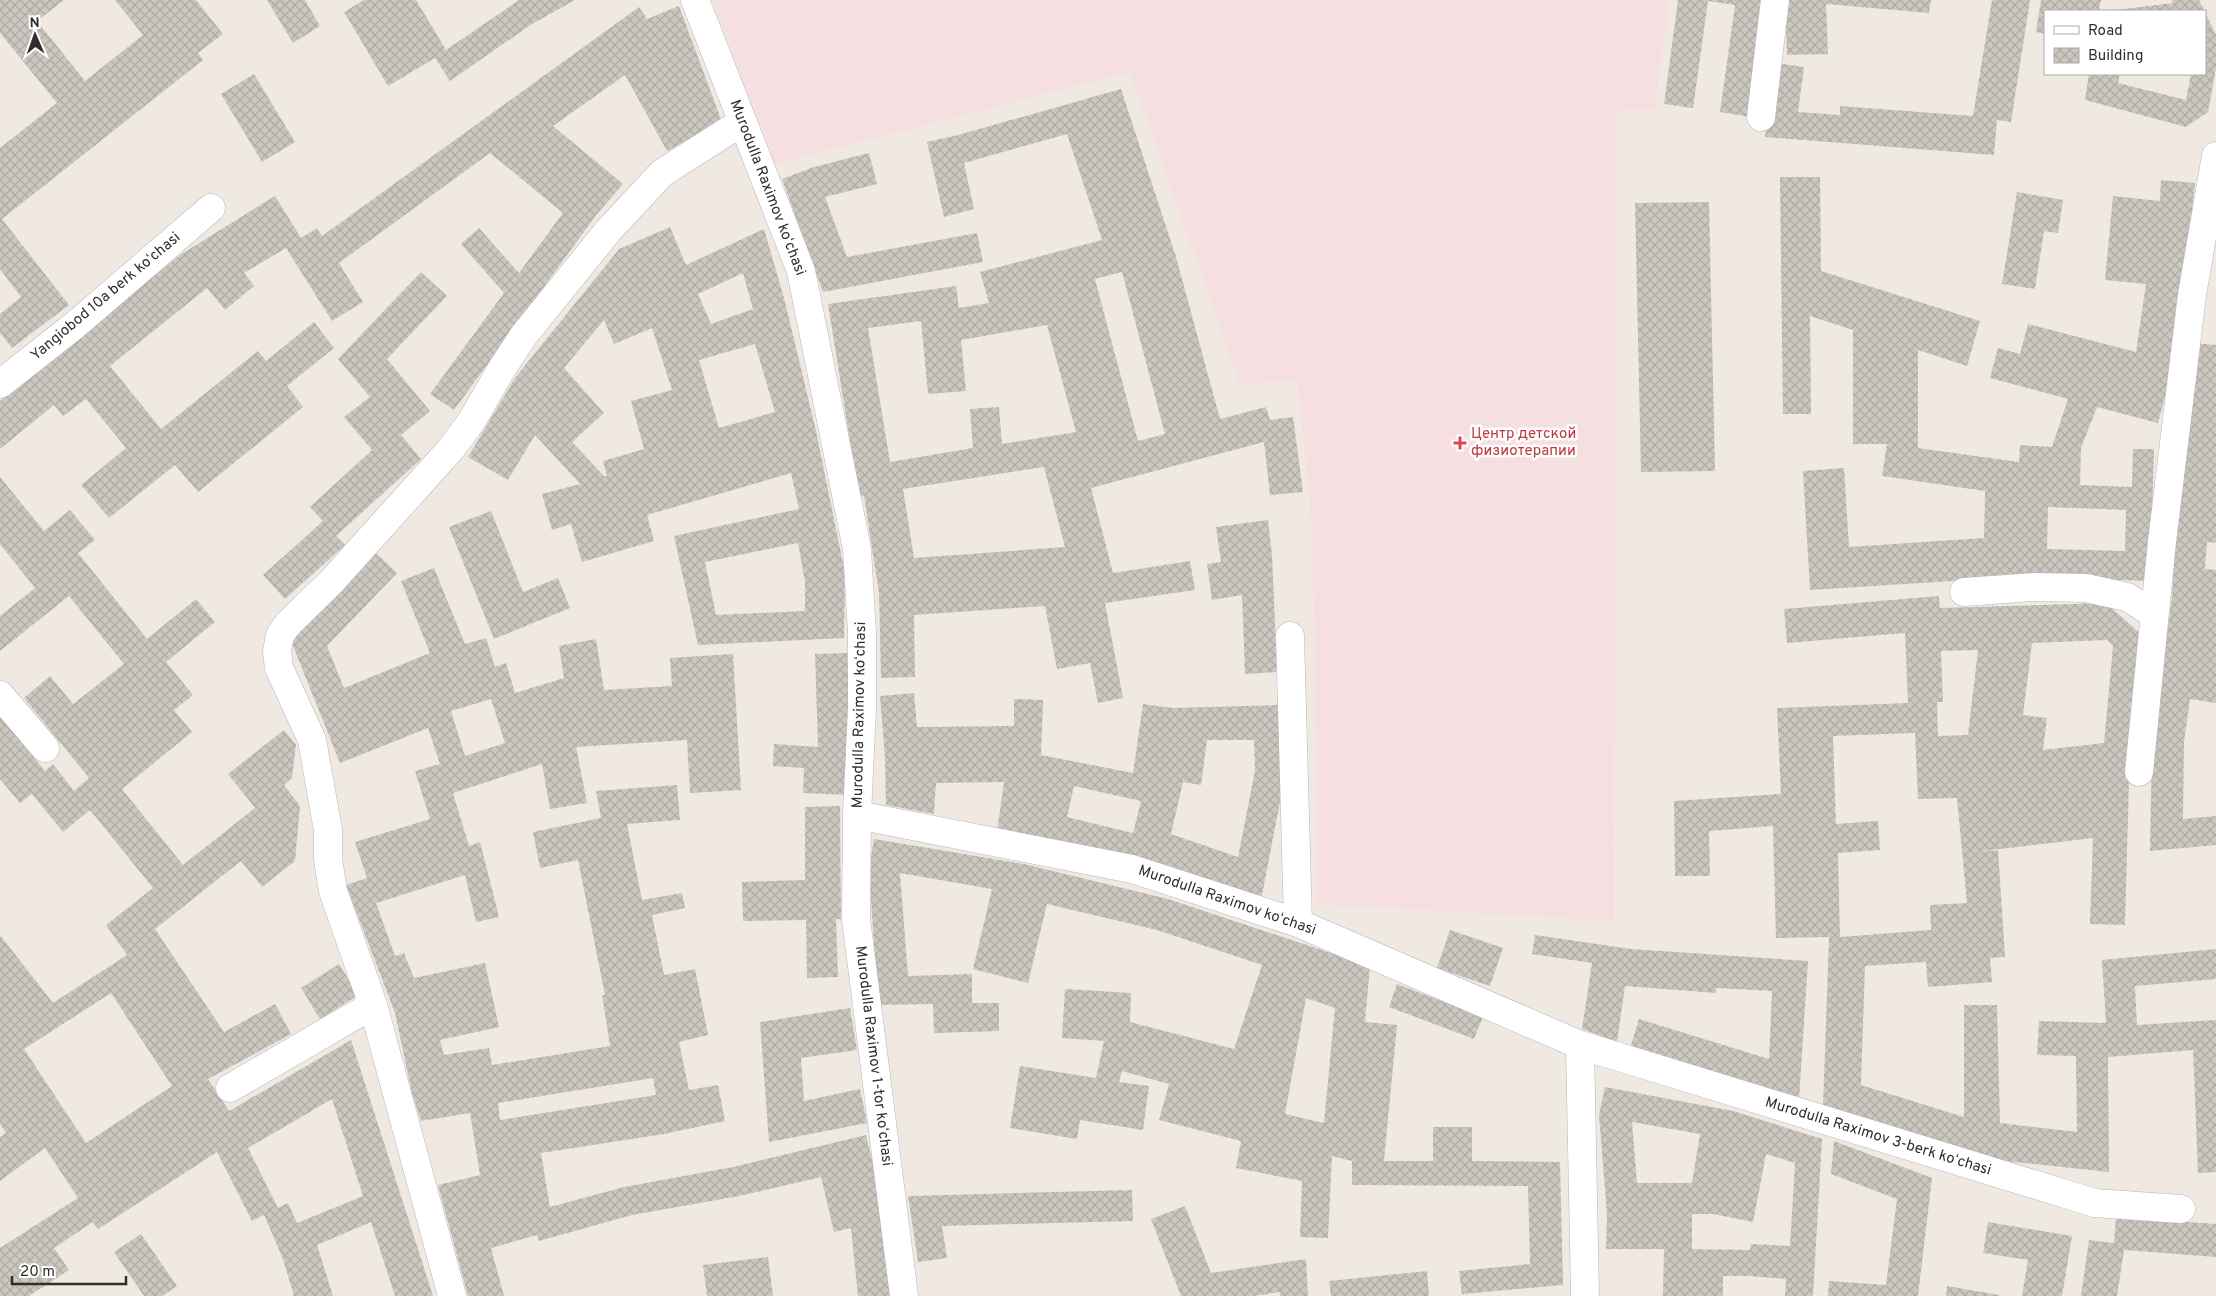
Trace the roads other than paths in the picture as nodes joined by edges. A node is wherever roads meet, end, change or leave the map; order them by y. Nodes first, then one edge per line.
1 (695, 0) edge
2 (1775, 0) edge
3 (1760, 117) dead end
4 (742, 122) junction
5 (2216, 156) edge
6 (212, 208) dead end
7 (0, 384) edge
8 (1964, 592) dead end
9 (2154, 614) junction
10 (1290, 636) dead end
11 (0, 695) edge
12 (45, 748) dead end
13 (2139, 772) dead end
14 (858, 815) junction
15 (1298, 923) junction
16 (373, 1005) junction
17 (1580, 1045) junction
18 (230, 1088) dead end
19 (2181, 1209) dead end
20 (452, 1296) edge
21 (904, 1296) edge
22 (1585, 1296) edge

1 - 4 street, Murodulla Raximov koʻchasi
2 - 3 street
4 - 14 street, Murodulla Raximov koʻchasi
4 - 16 street
5 - 9 street
6 - 7 street, Yangiobod 10a berk koʻchasi
8 - 9 street
9 - 13 street
10 - 15 street
11 - 12 street
14 - 15 street, Murodulla Raximov koʻchasi
14 - 21 street, Murodulla Raximov 1-tor koʻchasi
15 - 17 street, Murodulla Raximov koʻchasi
16 - 18 street
16 - 20 street
17 - 19 street, Murodulla Raximov 3-berk koʻchasi
17 - 22 street

